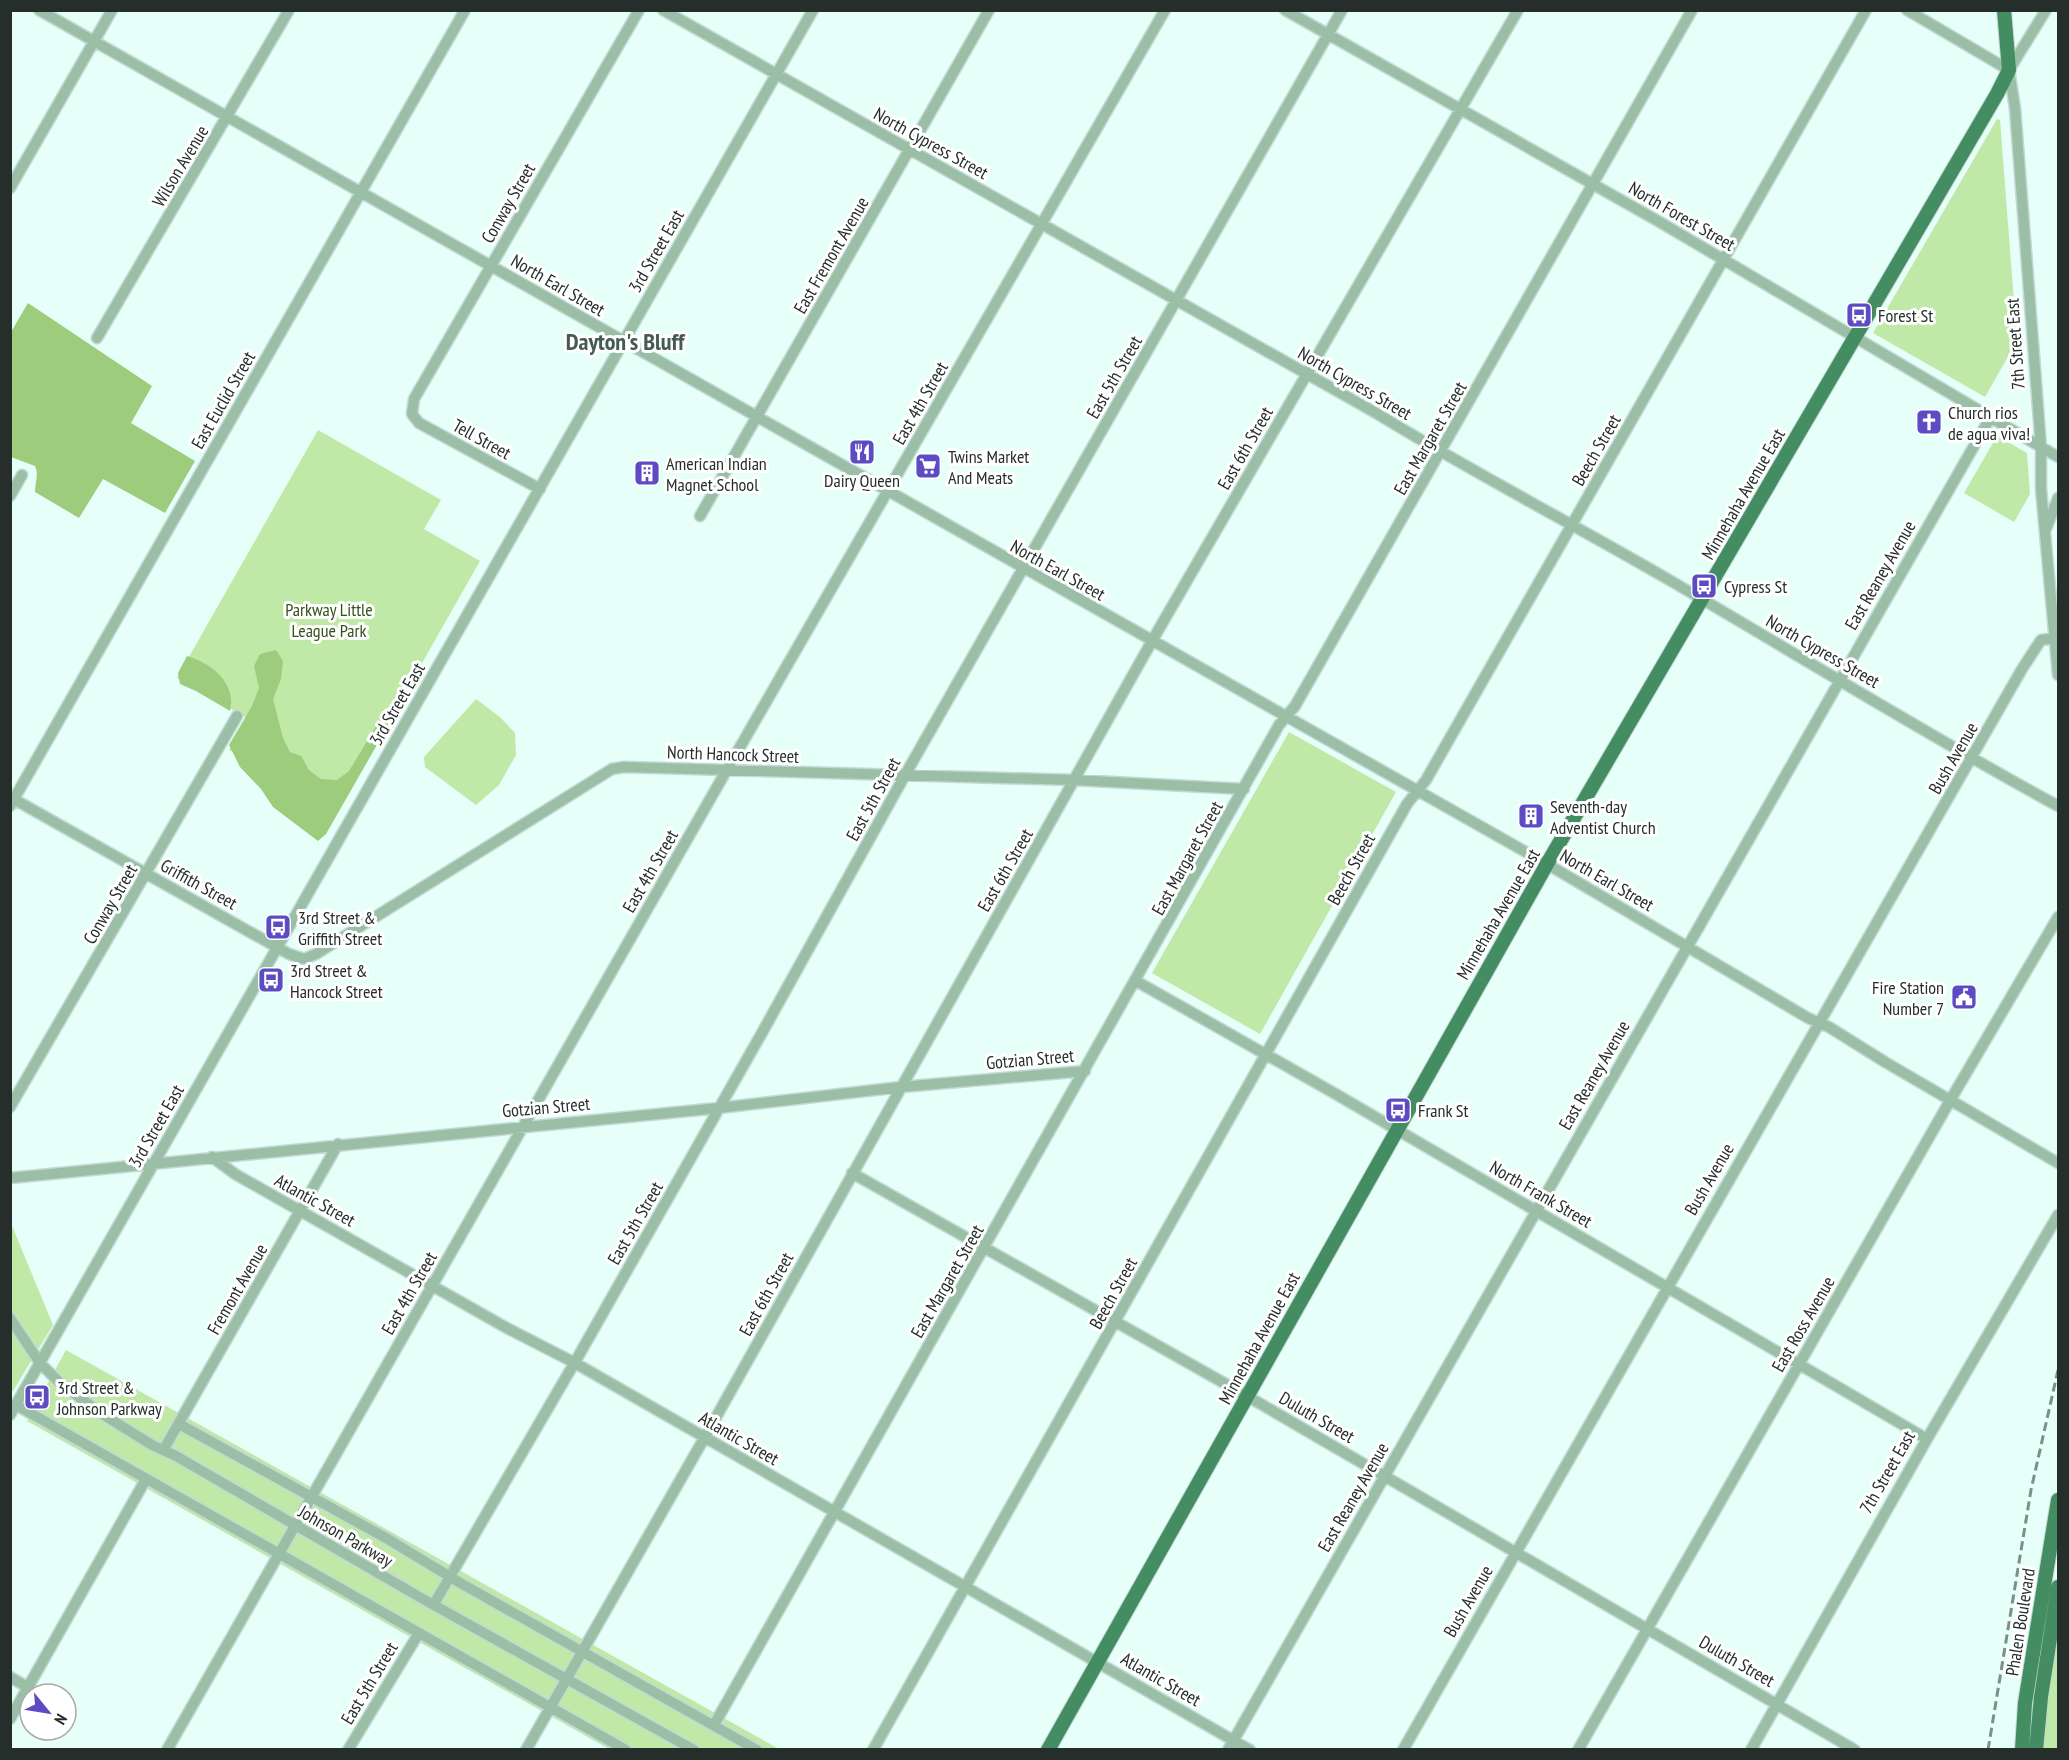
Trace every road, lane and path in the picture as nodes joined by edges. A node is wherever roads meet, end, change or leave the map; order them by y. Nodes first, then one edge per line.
1 (39, 10) edge
2 (112, 10) edge
3 (289, 10) edge
4 (465, 10) edge
5 (639, 10) edge
6 (663, 10) edge
7 (813, 10) edge
8 (989, 10) edge
9 (1165, 10) edge
10 (1285, 10) edge
11 (1342, 10) edge
12 (1518, 10) edge
13 (1692, 10) edge
14 (1866, 10) edge
15 (1907, 10) edge
16 (2004, 10) edge
17 (2046, 10) edge
18 (1327, 35) junction
19 (93, 42) junction
20 (2009, 70) junction
21 (776, 75) junction
22 (1460, 110) junction
23 (228, 117) junction
24 (911, 150) junction
25 (1593, 184) junction
26 (10, 188) edge
27 (361, 193) junction
28 (1042, 225) junction
29 (1724, 260) junction
30 (491, 267) junction
31 (1176, 300) junction
32 (1855, 337) junction
33 (98, 338) dead end
34 (623, 342) junction
35 (1307, 374) junction
36 (412, 414) joint
37 (758, 416) junction
38 (1990, 418) junction
39 (2041, 447) junction
40 (1441, 452) junction
41 (2058, 457) edge
42 (22, 475) dead end
43 (540, 489) junction
44 (888, 492) junction
45 (10, 496) edge
46 (2058, 498) edge
47 (700, 516) dead end
48 (1572, 525) junction
49 (2045, 532) junction
50 (1024, 569) junction
51 (1703, 599) junction
52 (2056, 638) junction
53 (1152, 641) junction
54 (2058, 675) edge
55 (1839, 680) junction
56 (237, 716) dead end
57 (1287, 717) junction
58 (1973, 758) junction
59 (727, 770) junction
60 (905, 775) junction
61 (1074, 780) junction
62 (1244, 789) junction
63 (1418, 792) junction
64 (12, 801) edge
65 (2058, 806) edge
66 (1547, 864) junction
67 (147, 874) junction
68 (2058, 917) edge
69 (1688, 946) junction
70 (278, 947) junction
71 (1136, 981) junction
72 (1819, 1022) junction
73 (1266, 1055) junction
74 (1085, 1071) junction
75 (901, 1087) junction
76 (1951, 1099) junction
77 (10, 1107) edge
78 (719, 1108) junction
79 (524, 1126) junction
80 (1397, 1130) junction
81 (338, 1144) junction
82 (212, 1157) junction
83 (154, 1163) junction
84 (2058, 1163) edge
85 (852, 1173) junction
86 (10, 1178) edge
87 (1535, 1210) junction
88 (300, 1211) junction
89 (2058, 1215) edge
90 (985, 1248) junction
91 (432, 1285) junction
92 (1667, 1287) junction
93 (10, 1318) edge
94 (1116, 1321) junction
95 (40, 1363) junction
96 (574, 1363) junction
97 (1799, 1364) junction
98 (1247, 1396) junction
99 (13, 1410) edge
100 (178, 1424) junction
101 (705, 1437) junction
102 (1927, 1439) junction
103 (164, 1449) junction
104 (1384, 1475) junction
105 (146, 1479) junction
106 (312, 1498) junction
107 (2058, 1500) edge
108 (835, 1511) junction
109 (296, 1526) junction
110 (1515, 1552) junction
111 (2054, 1552) edge
112 (280, 1554) junction
113 (451, 1577) junction
114 (967, 1586) junction
115 (2058, 1587) edge
116 (434, 1604) junction
117 (1647, 1628) junction
118 (419, 1633) junction
119 (583, 1652) junction
120 (1097, 1661) junction
121 (568, 1679) junction
122 (32, 1682) edge
123 (1777, 1703) junction
124 (18, 1706) edge
125 (551, 1707) junction
126 (10, 1719) edge
127 (714, 1725) junction
128 (1231, 1745) edge
129 (167, 1749) edge
130 (348, 1749) edge
131 (526, 1749) edge
132 (626, 1749) edge
133 (694, 1749) edge
134 (757, 1749) edge
135 (873, 1749) edge
136 (1048, 1749) edge
137 (1250, 1749) edge
138 (1403, 1749) edge
139 (1578, 1749) edge
140 (1751, 1749) edge
141 (1855, 1749) edge
142 (2022, 1749) edge
143 (2036, 1749) edge

1 - 19 street, North Earl Street
2 - 19 street
3 - 23 street, Wilson Avenue
4 - 27 street, East Euclid Street
5 - 30 street, Conway Street
6 - 21 street, North Cypress Street
7 - 21 street, 3rd Street East
8 - 24 street, East Fremont Avenue
9 - 28 street, East 4th Street
10 - 18 street, North Forest Street
11 - 18 street, East 5th Street
12 - 22 street, East 6th Street
13 - 25 street, East Margaret Street
14 - 29 street, Beech Street
15 - 20 street
16 - 20 main road, 7th Street East
17 - 20 street, Minnehaha Avenue East
18 - 22 street, North Forest Street
18 - 31 street, East 5th Street
19 - 23 street, North Earl Street
19 - 26 street
20 - 32 main road, Minnehaha Avenue East
20 - 39 street, 7th Street East
21 - 24 street, North Cypress Street
21 - 34 street, 3rd Street East
22 - 25 street, North Forest Street
22 - 35 street, East 6th Street
23 - 27 street, North Earl Street
23 - 33 street, Wilson Avenue
24 - 28 street, North Cypress Street
24 - 37 street, East Fremont Avenue
25 - 29 street, North Forest Street
25 - 40 street, East Margaret Street
27 - 30 street, North Earl Street
27 - 64 street, East Euclid Street
28 - 31 street, North Cypress Street
28 - 44 street, East 4th Street
29 - 32 street, North Forest Street
29 - 48 street, Beech Street
30 - 34 street, North Earl Street
30 - 36 street, Conway Street
31 - 35 street, North Cypress Street
31 - 50 street, East 5th Street
32 - 38 street, North Forest Street
32 - 51 main road, Minnehaha Avenue East
34 - 37 street, North Earl Street
34 - 43 street, 3rd Street East
35 - 40 street, North Cypress Street
35 - 53 street, East 6th Street
36 - 43 street, Tell Street
37 - 44 street, North Earl Street
37 - 47 street, East Fremont Avenue
38 - 39 street, North Forest Street
38 - 55 street, East Reaney Avenue
39 - 41 street, North Forest Street
39 - 49 street, 7th Street East
40 - 48 street, North Cypress Street
40 - 57 street, East Margaret Street
42 - 45 street
43 - 70 street, 3rd Street East
44 - 50 street, North Earl Street
44 - 59 street, East 4th Street
46 - 49 street
48 - 51 street, North Cypress Street
48 - 63 street, Beech Street
49 - 52 street, 7th Street East
50 - 53 street, North Earl Street
50 - 60 street, East 5th Street
51 - 55 street, North Cypress Street
51 - 66 main road, Minnehaha Avenue East
52 - 54 street, 7th Street East
52 - 58 street, Bush Avenue
53 - 57 street, North Earl Street
53 - 61 street, East 6th Street
55 - 58 street, North Cypress Street
55 - 69 street, East Reaney Avenue
56 - 67 street, Conway Street
57 - 62 street, East Margaret Street
57 - 63 street, North Earl Street
58 - 65 street, North Cypress Street
58 - 72 street, Bush Avenue
59 - 60 street, North Hancock Street
59 - 70 street, North Hancock Street
59 - 79 street, East 4th Street
60 - 61 street, North Hancock Street
60 - 78 street, East 5th Street
61 - 62 street, North Hancock Street
61 - 75 street, East 6th Street
62 - 71 street, East Margaret Street
63 - 66 street, North Earl Street
63 - 73 street, Beech Street
64 - 67 street, Griffith Street
66 - 69 street, North Earl Street
66 - 80 main road, Minnehaha Avenue East
67 - 70 street, Griffith Street
67 - 77 street, Conway Street
68 - 76 street, East Ross Avenue
69 - 72 street, North Earl Street
69 - 87 street, East Reaney Avenue
70 - 83 street, 3rd Street East
71 - 73 street, North Frank Street
71 - 74 street, East Margaret Street
72 - 76 street, North Earl Street
72 - 92 street, Bush Avenue
73 - 80 street, North Frank Street
73 - 94 street, Beech Street
74 - 75 street, Gotzian Street
74 - 90 street, East Margaret Street
75 - 78 street, Gotzian Street
75 - 85 street, East 6th Street
76 - 84 street, North Earl Street
76 - 97 street, East Ross Avenue
78 - 79 street, Gotzian Street
78 - 96 street, East 5th Street
79 - 81 street, Gotzian Street
79 - 91 street, East 4th Street
80 - 87 street, North Frank Street
80 - 98 main road, Minnehaha Avenue East
81 - 82 street, Gotzian Street
81 - 88 street, Fremont Avenue
82 - 83 street, Gotzian Street
82 - 88 street, Atlantic Street
83 - 86 street, Gotzian Street
83 - 95 street, 3rd Street East
85 - 90 street, Duluth Street
85 - 101 street, East 6th Street
87 - 92 street, North Frank Street
87 - 104 street, East Reaney Avenue
88 - 91 street, Atlantic Street
88 - 100 street, Fremont Avenue
89 - 102 street, 7th Street East
90 - 94 street, Duluth Street
90 - 108 street, East Margaret Street
91 - 96 street, Atlantic Street
91 - 106 street, East 4th Street
92 - 97 street, North Frank Street
92 - 110 street, Bush Avenue
93 - 95 street, Johnson Parkway
94 - 98 street, Duluth Street
94 - 114 street, Beech Street
95 - 99 street, 3rd Street East
95 - 103 street, Johnson Parkway
96 - 101 street, Atlantic Street
96 - 113 street, East 5th Street
97 - 102 street, North Frank Street
97 - 117 street, East Ross Avenue
98 - 104 street, Duluth Street
98 - 120 main road, Minnehaha Avenue East
99 - 105 street
100 - 103 street, Fremont Avenue
100 - 106 street, Johnson Parkway
101 - 108 street, Atlantic Street
101 - 119 street, East 6th Street
102 - 123 street, 7th Street East
103 - 109 street, Johnson Parkway
104 - 110 street, Duluth Street
104 - 128 street, East Reaney Avenue
105 - 112 street
105 - 122 street
106 - 109 street, East 4th Street
106 - 113 street, Johnson Parkway
107 - 111 main road, Phalen Boulevard
108 - 114 street, Atlantic Street
108 - 127 street, East Margaret Street
109 - 112 street, East 4th Street
109 - 116 street, Johnson Parkway
110 - 117 street, Duluth Street
110 - 138 street, Bush Avenue
111 - 142 main road, Phalen Boulevard
112 - 118 street
112 - 129 street, East 4th Street
113 - 116 street, East 5th Street
113 - 119 street, Johnson Parkway
114 - 120 street, Atlantic Street
114 - 135 street, Beech Street
115 - 143 main road, Phalen Boulevard
116 - 121 street, Johnson Parkway
117 - 123 street, Duluth Street
117 - 139 street, East Ross Avenue
118 - 125 street
118 - 130 street, East 5th Street
119 - 121 street, East 6th Street
119 - 127 street, Johnson Parkway
120 - 128 street, Atlantic Street
120 - 136 main road, Minnehaha Avenue East
121 - 125 street, East 6th Street
121 - 133 street, Johnson Parkway
123 - 140 street, 7th Street East
123 - 141 street, Duluth Street
124 - 126 street
125 - 131 street, East 6th Street
125 - 132 street
127 - 134 street, Johnson Parkway
128 - 137 street, Atlantic Street

